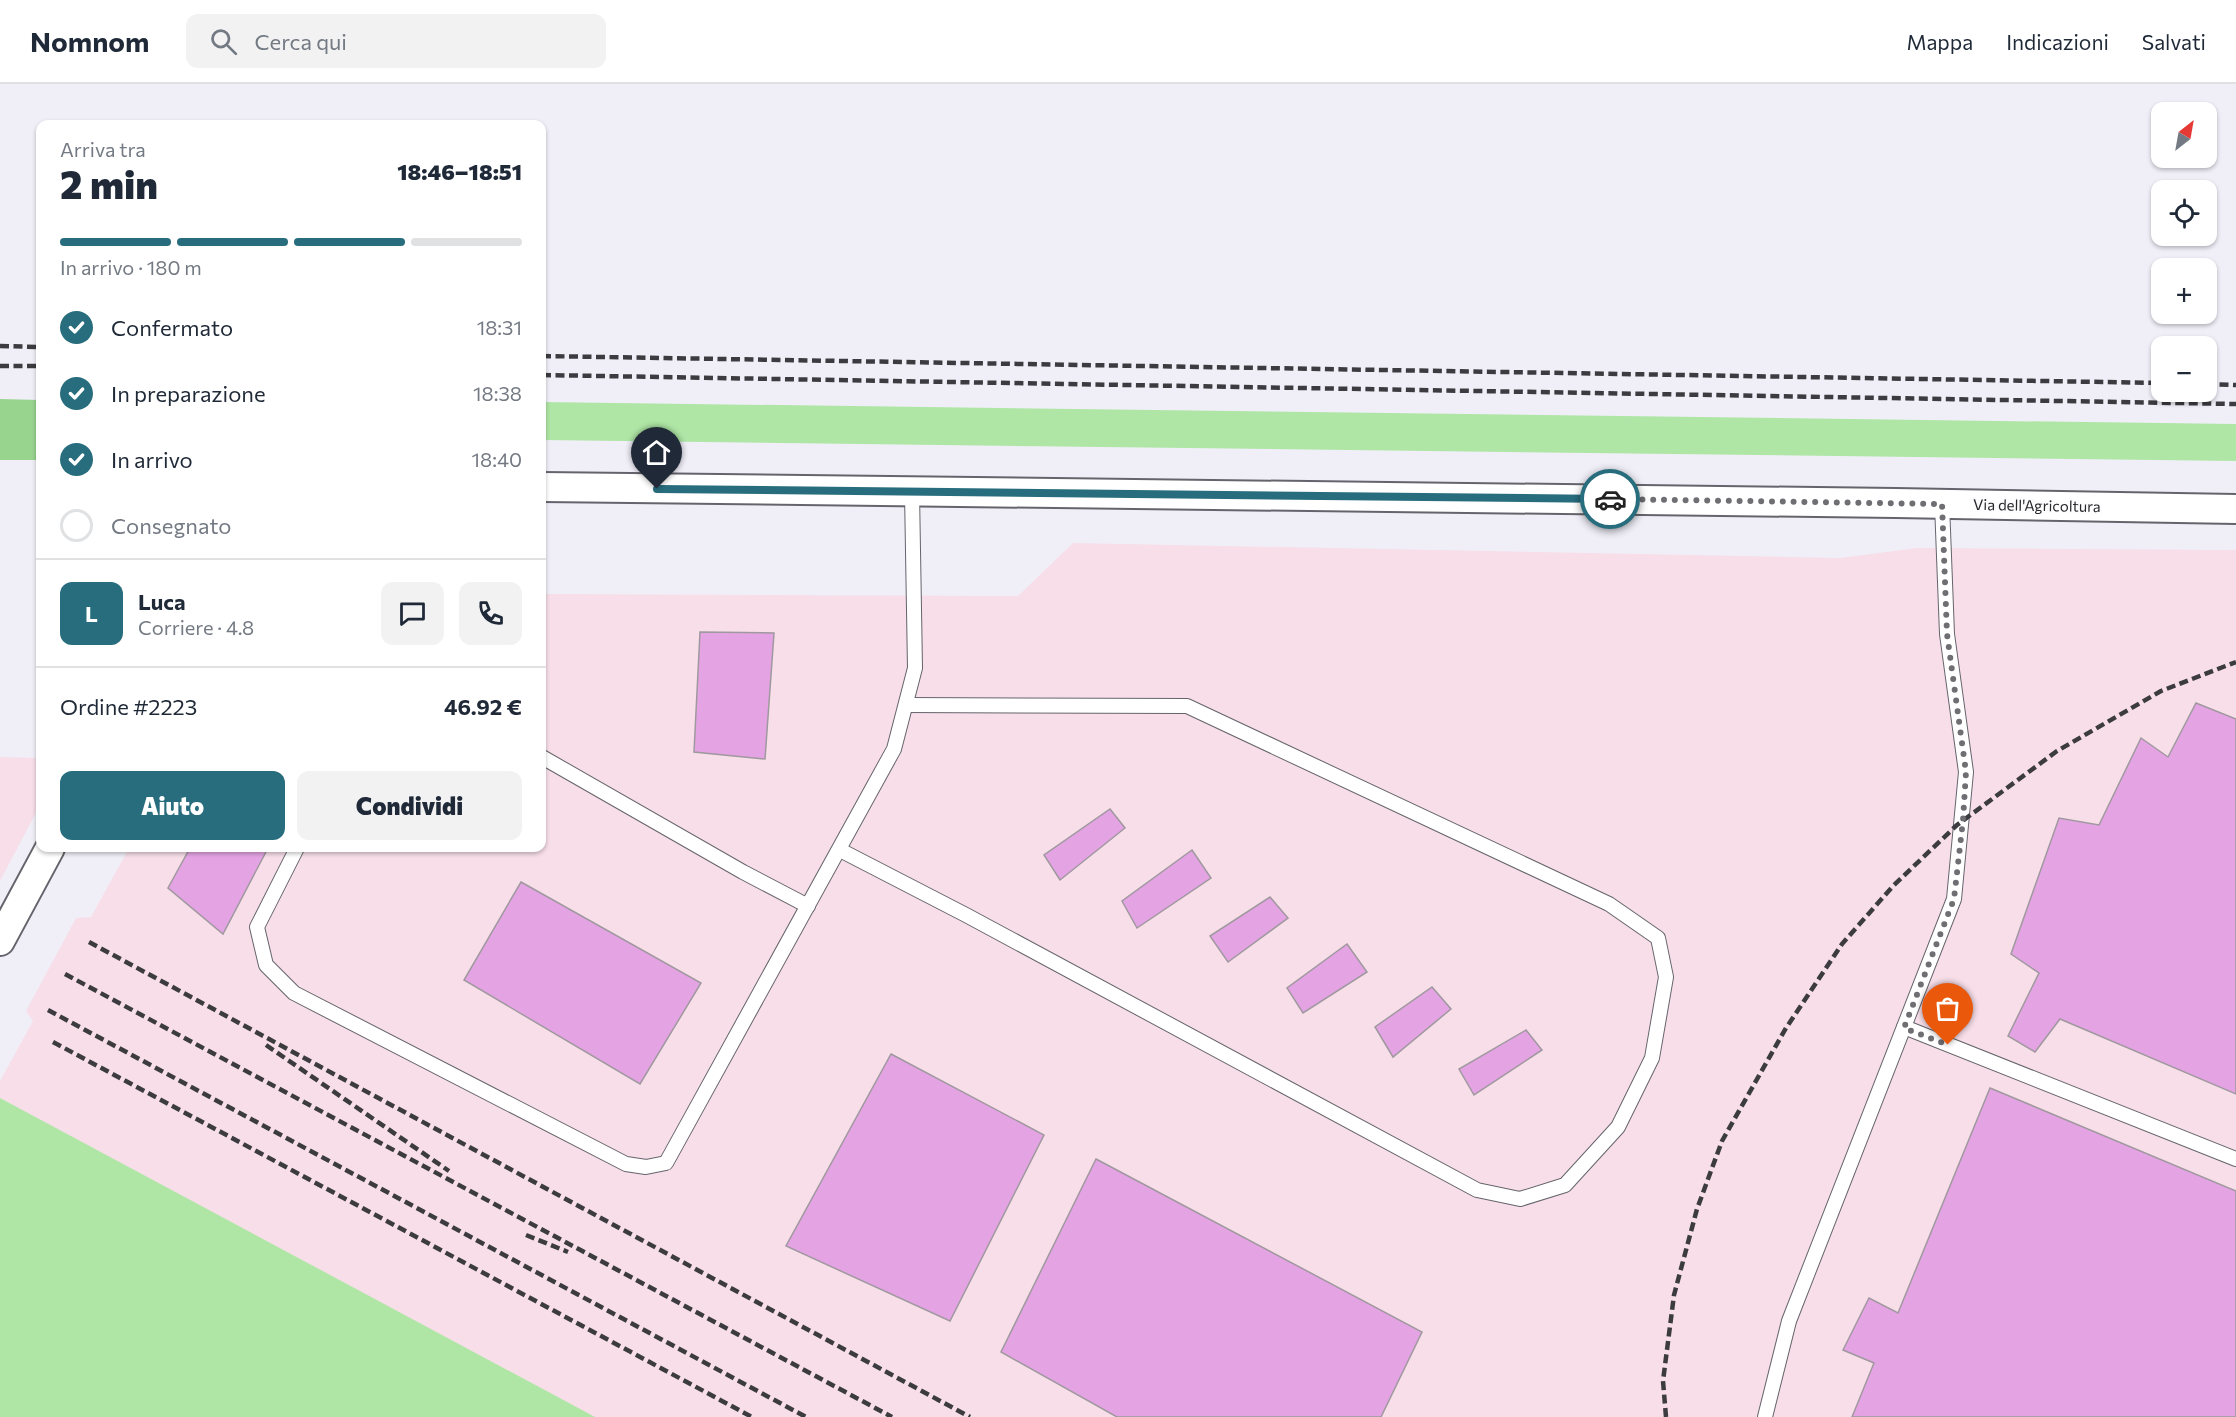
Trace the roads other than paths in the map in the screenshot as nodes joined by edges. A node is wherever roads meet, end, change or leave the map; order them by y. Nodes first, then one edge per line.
1 (546, 487) edge
2 (912, 492) junction
3 (1942, 504) junction
4 (2236, 509) edge
5 (906, 705) junction
6 (546, 758) edge
7 (840, 850) junction
8 (48, 852) edge
9 (295, 852) edge
10 (808, 906) junction
11 (0, 941) edge
12 (1904, 1028) junction
13 (2236, 1159) edge
14 (1765, 1417) edge

1 - 2 street, Via dell'Agricoltura
2 - 3 street, Via dell'Agricoltura
2 - 5 lane
3 - 4 street, Via dell'Agricoltura
3 - 12 lane
5 - 7 lane
5 - 7 lane
6 - 10 lane
7 - 10 lane
8 - 11 street
9 - 10 lane
12 - 13 lane
12 - 14 lane

